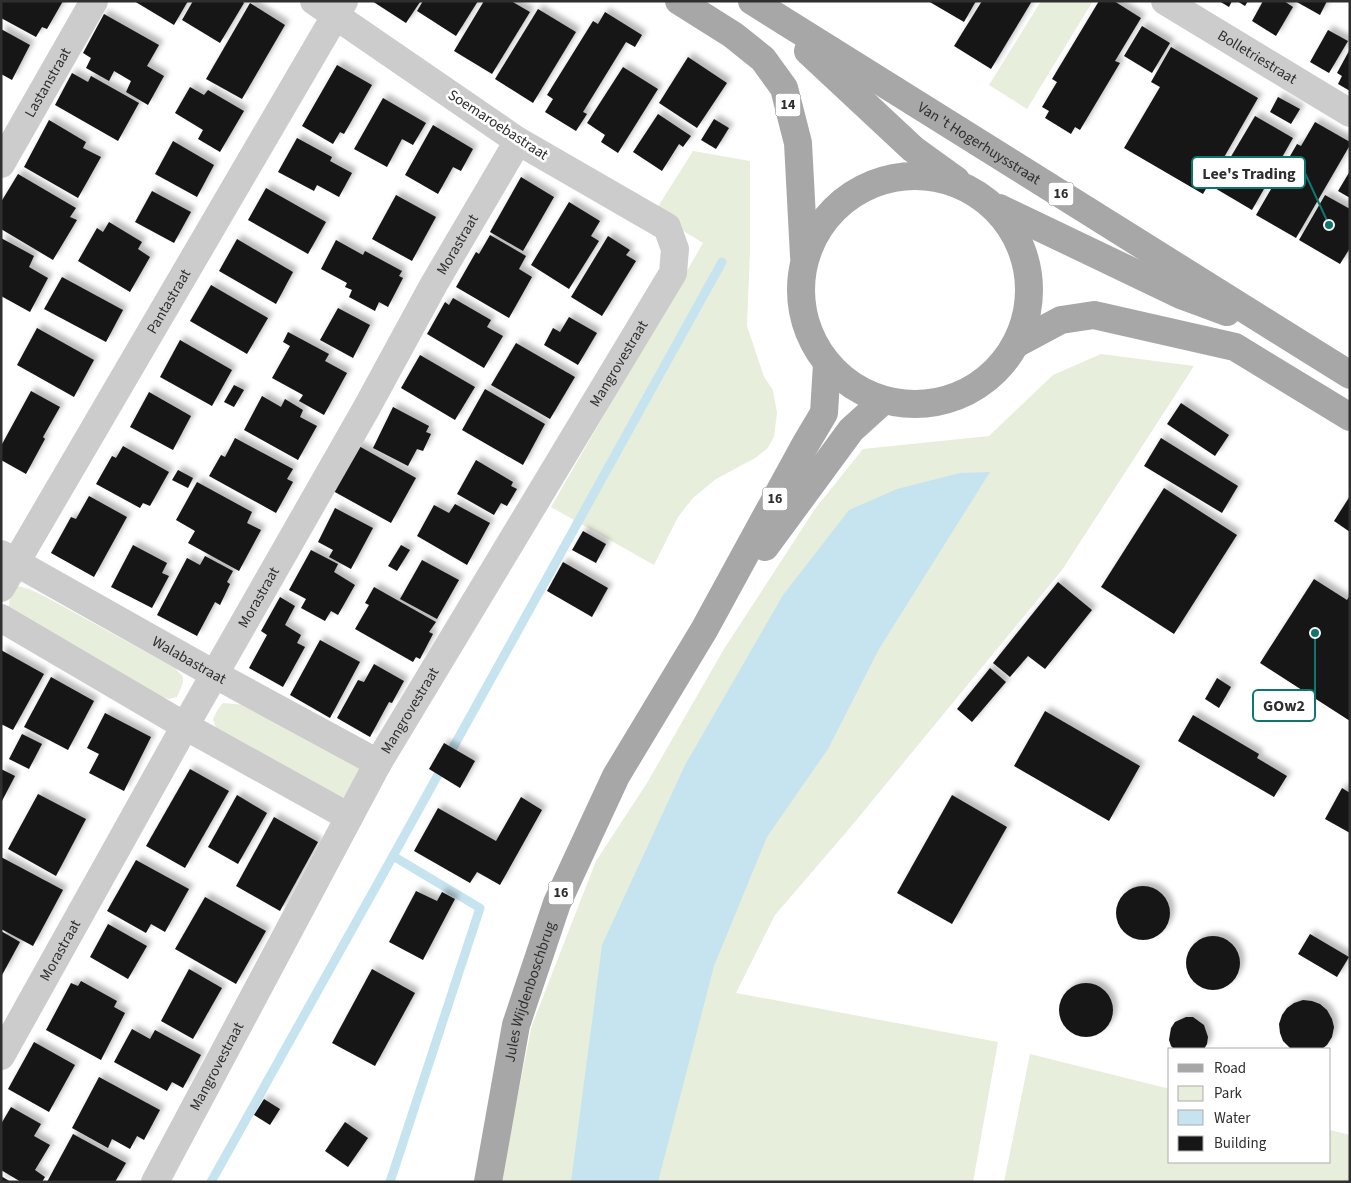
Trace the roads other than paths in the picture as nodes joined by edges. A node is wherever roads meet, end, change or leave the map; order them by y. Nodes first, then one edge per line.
1 (94, 1) edge
2 (679, 1) edge
3 (1165, 1) edge
4 (331, 6) edge
5 (762, 8) edge
6 (1350, 113) edge
7 (518, 141) junction
8 (1, 164) edge
9 (972, 192) junction
10 (999, 208) junction
11 (675, 249) joint
12 (805, 260) junction
13 (1288, 336) junction
14 (1018, 344) junction
15 (827, 364) junction
16 (1350, 375) edge
17 (883, 401) junction
18 (1350, 417) edge
19 (9, 558) edge
20 (1, 588) edge
21 (1, 618) edge
22 (704, 630) junction
23 (214, 674) junction
24 (185, 726) junction
25 (378, 763) junction
26 (350, 817) junction
27 (1, 1056) edge
28 (155, 1182) edge
29 (488, 1182) edge

1 - 8 street, Lastanstraat
2 - 12 main road, 14
3 - 6 street, Bolletriestraat
4 - 7 street, Soemaroebastraat
4 - 19 street, Pantastraat
5 - 9 main road, Van 't Hogerhuysstraat
5 - 13 main road, Van 't Hogerhuysstraat / 16
7 - 11 street, Soemaroebastraat
7 - 23 street, Morastraat
9 - 10 main road, Van 't Hogerhuysstraat
9 - 12 main road
10 - 13 main road, Van 't Hogerhuysstraat
10 - 14 main road
11 - 25 street, Mangrovestraat
12 - 15 main road
13 - 16 main road, Van 't Hogerhuysstraat / 16
14 - 17 main road
14 - 18 main road
15 - 17 main road
15 - 22 main road, Jules Wijdenboschbrug / 16
17 - 22 main road, Jules Wijdenboschbrug / 16
19 - 20 street, Pantastraat
19 - 23 street, Walabastraat
21 - 24 street
22 - 29 main road, Jules Wijdenboschbrug / 16
23 - 24 street, Morastraat
23 - 25 street, Walabastraat
24 - 26 street
24 - 27 street, Morastraat
25 - 26 street, Mangrovestraat
26 - 28 street, Mangrovestraat

